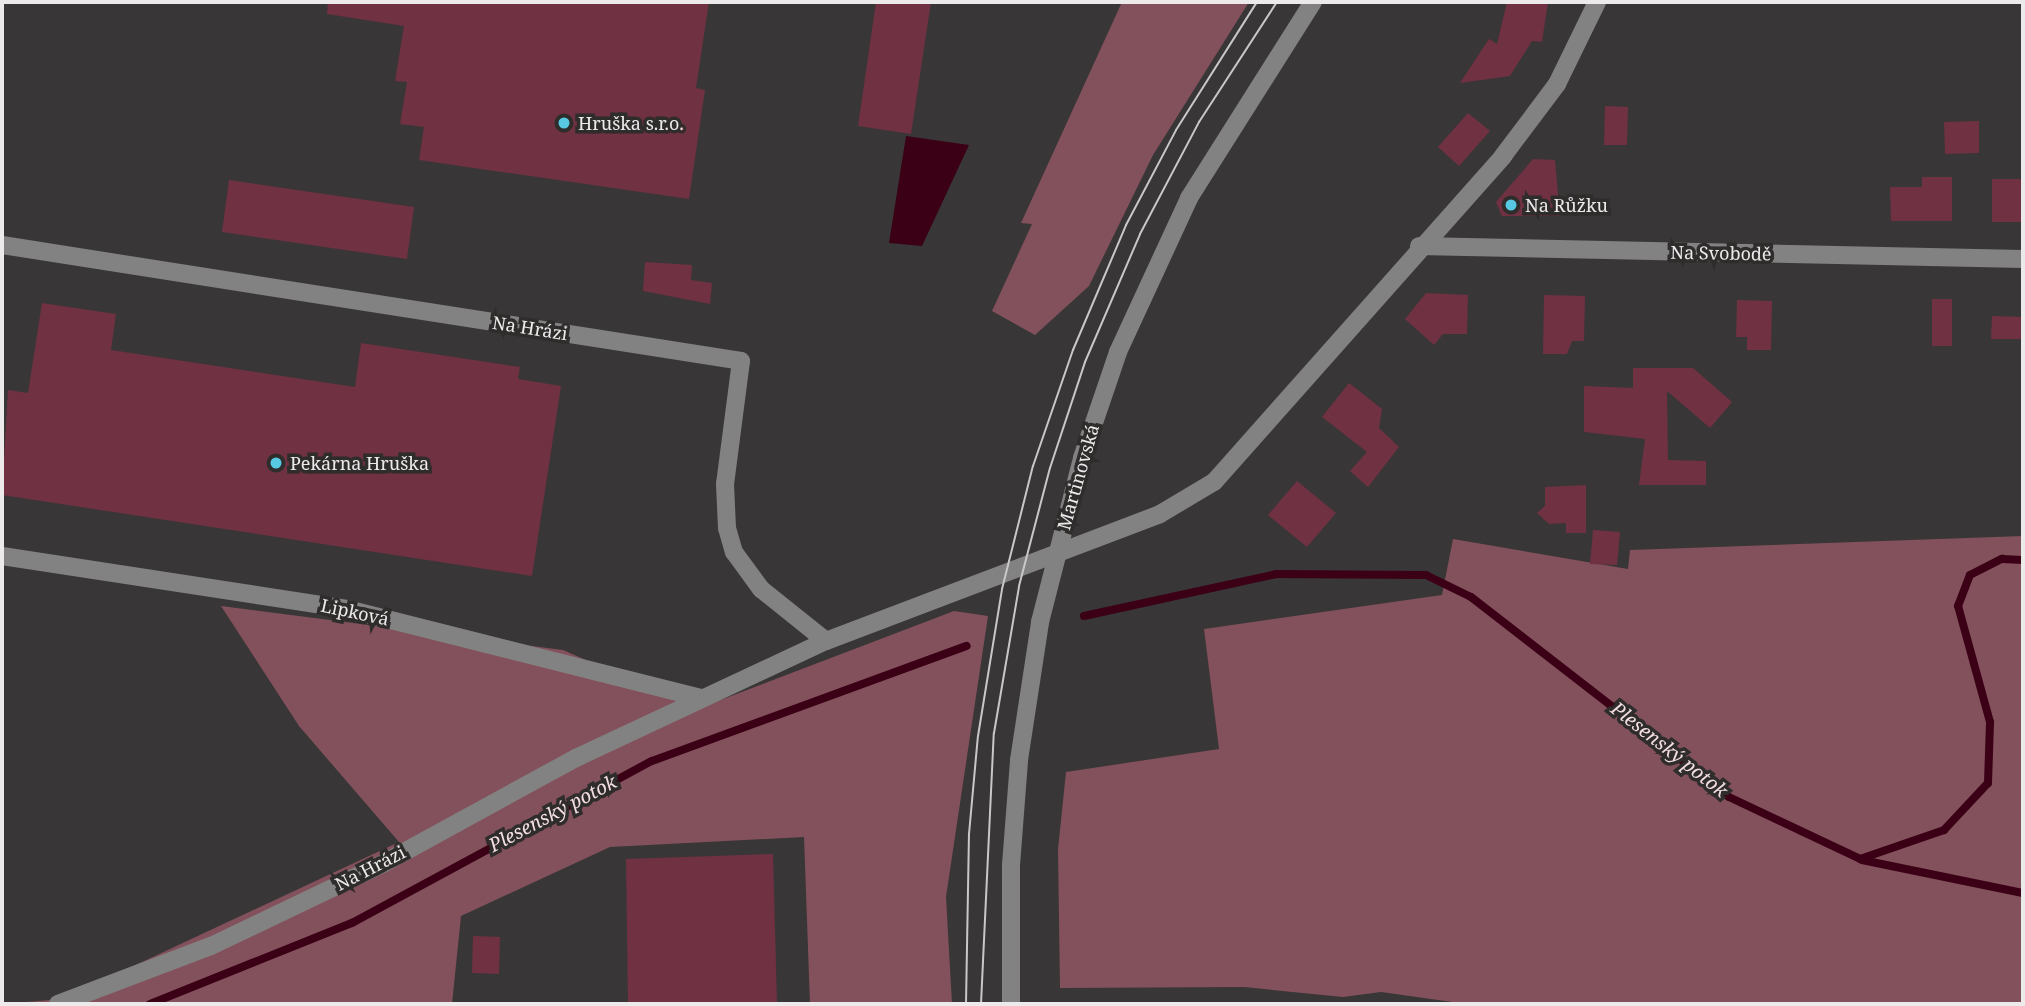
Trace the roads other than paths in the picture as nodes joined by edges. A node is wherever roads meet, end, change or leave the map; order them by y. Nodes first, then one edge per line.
1 (1313, 2) edge
2 (1597, 2) edge
3 (2, 246) edge
4 (1419, 246) junction
5 (2023, 259) edge
6 (1056, 552) junction
7 (2, 556) edge
8 (826, 641) junction
9 (702, 698) junction
10 (58, 1004) edge
11 (1011, 1004) edge

1 - 6 street, Martinovská
2 - 4 street
3 - 8 street, Na Hrázi
4 - 5 street, Na Svobodě
4 - 6 street
6 - 8 street, Na Hrázi
6 - 11 street, Martinovská
7 - 9 street, Lipková
8 - 9 street, Na Hrázi
9 - 10 street, Na Hrázi

